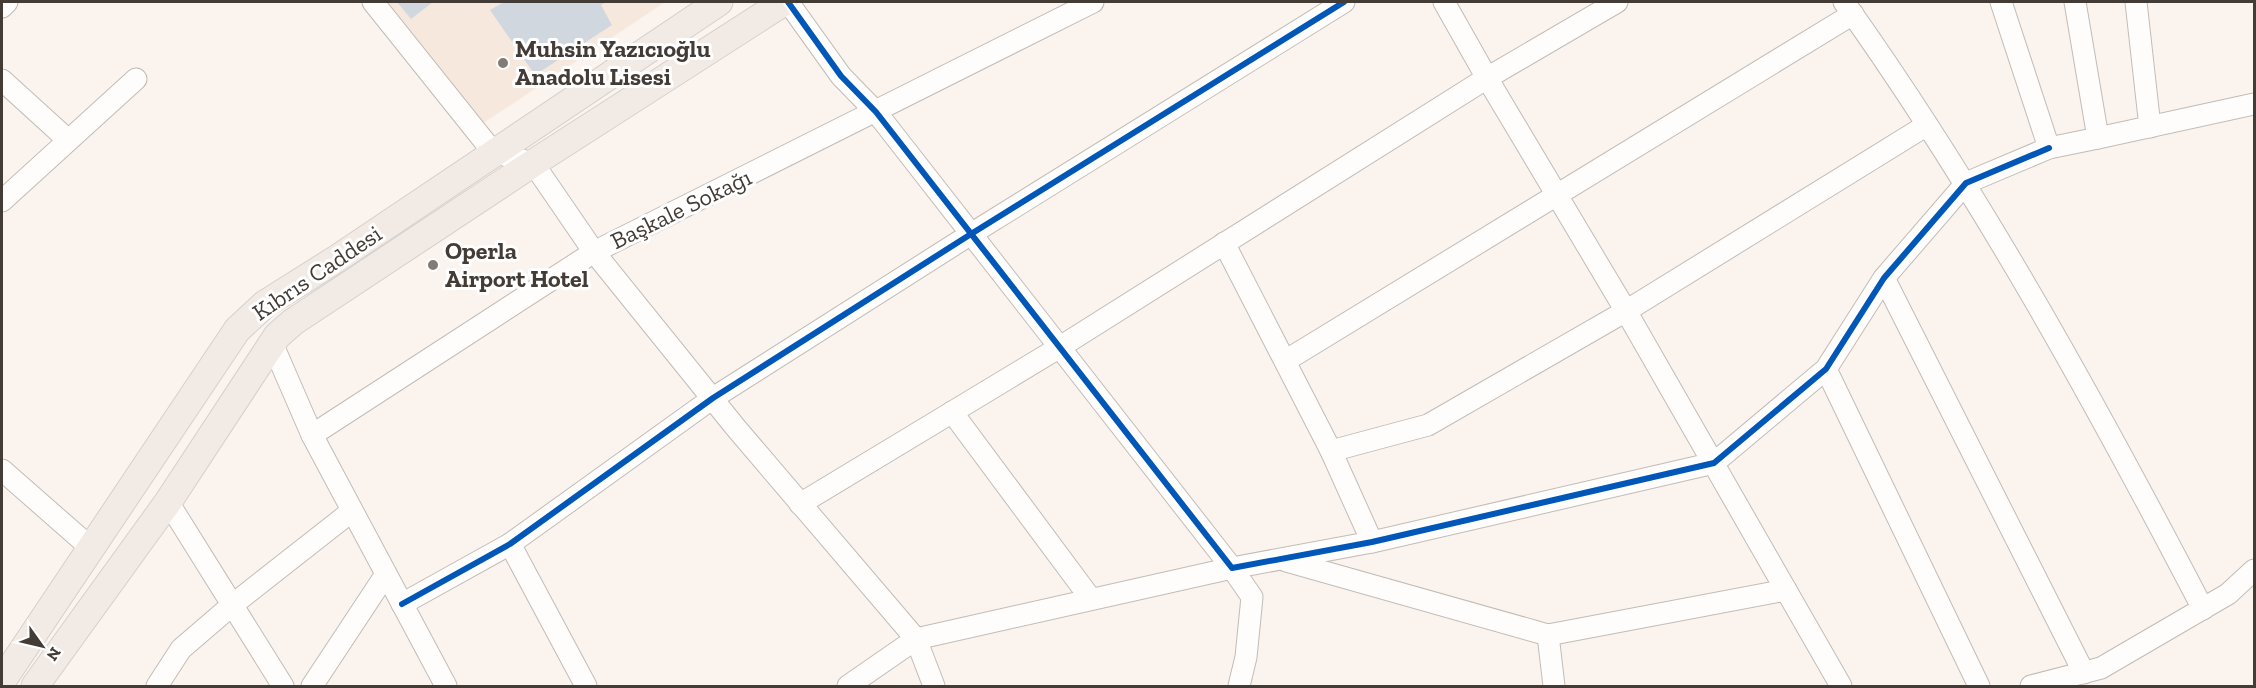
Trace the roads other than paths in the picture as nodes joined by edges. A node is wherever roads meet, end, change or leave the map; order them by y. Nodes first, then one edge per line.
1 (7, 2) edge
2 (373, 2) edge
3 (719, 2) edge
4 (786, 2) edge
5 (1093, 2) edge
6 (1344, 2) edge
7 (1444, 2) edge
8 (1617, 2) edge
9 (2001, 2) edge
10 (2075, 2) edge
11 (2136, 2) edge
12 (2, 7) edge
13 (1848, 8) edge
14 (1487, 78) junction
15 (136, 79) dead end
16 (2, 80) edge
17 (2254, 104) edge
18 (876, 112) junction
19 (1927, 125) junction
20 (2150, 127) junction
21 (2098, 138) junction
22 (68, 140) junction
23 (2049, 148) junction
24 (493, 152) junction
25 (533, 164) junction
26 (1966, 183) junction
27 (1558, 195) junction
28 (2, 201) edge
29 (971, 234) junction
30 (1224, 243) junction
31 (594, 252) junction
32 (1884, 278) junction
33 (1626, 311) junction
34 (272, 343) junction
35 (1060, 347) junction
36 (1285, 361) junction
37 (1826, 369) junction
38 (713, 398) junction
39 (952, 412) junction
40 (312, 435) junction
41 (1331, 451) junction
42 (1714, 463) junction
43 (2, 470) edge
44 (168, 502) junction
45 (800, 504) junction
46 (352, 511) junction
47 (1372, 542) junction
48 (510, 544) junction
49 (91, 548) junction
50 (1279, 559) junction
51 (1232, 568) junction
52 (2254, 570) edge
53 (386, 574) junction
54 (1786, 590) junction
55 (1090, 599) junction
56 (402, 604) junction
57 (231, 606) junction
58 (2203, 609) junction
59 (1548, 635) junction
60 (916, 639) junction
61 (2084, 673) junction
62 (4, 678) edge
63 (438, 682) edge
64 (281, 685) edge
65 (37, 686) edge
66 (157, 687) edge
67 (312, 687) edge
68 (586, 687) edge
69 (848, 687) edge
70 (934, 687) edge
71 (1239, 687) edge
72 (1554, 687) edge
73 (1841, 687) edge
74 (1979, 687) edge
75 (2031, 687) edge

1 - 12 street
2 - 24 street
3 - 24 main road, Kıbrıs Caddesi
4 - 18 street
4 - 25 main road
5 - 18 street, Başkale Sokağı
6 - 29 street
7 - 14 street
8 - 14 street
9 - 23 street
10 - 21 street
11 - 20 street
13 - 19 street
13 - 27 street
14 - 27 street
14 - 30 street
15 - 22 street
16 - 22 street
17 - 20 street
18 - 29 street
18 - 31 street, Başkale Sokağı
19 - 26 street
19 - 33 street
20 - 21 street
21 - 23 street
22 - 28 street
23 - 26 street
24 - 25 street
24 - 49 main road, Kıbrıs Caddesi
25 - 31 street
25 - 34 main road
26 - 32 street
26 - 58 street
27 - 33 street
27 - 36 street
29 - 35 street
29 - 38 street
30 - 35 street
30 - 36 street
31 - 38 street
31 - 40 street, Başkale Sokağı
32 - 37 street
32 - 61 street
33 - 41 street
33 - 42 street
34 - 40 street
34 - 44 main road
35 - 39 street
35 - 51 street
36 - 41 street
37 - 42 street
37 - 74 street
38 - 45 street
38 - 48 street
39 - 45 street
39 - 55 street
40 - 46 street
41 - 47 street
42 - 47 street
42 - 54 street
43 - 49 street
44 - 57 street
44 - 65 main road
45 - 60 street
46 - 53 street
46 - 57 street
47 - 50 street
48 - 56 street
48 - 68 street
49 - 62 main road, Kıbrıs Caddesi
50 - 51 street
50 - 59 street
51 - 55 street
51 - 71 street
52 - 58 street
53 - 56 street
53 - 67 street
54 - 59 street
54 - 73 street
55 - 60 street
56 - 63 street
57 - 64 street
57 - 66 street
58 - 61 street
59 - 72 street
60 - 69 street
60 - 70 street
61 - 75 street
62 - 65 street

